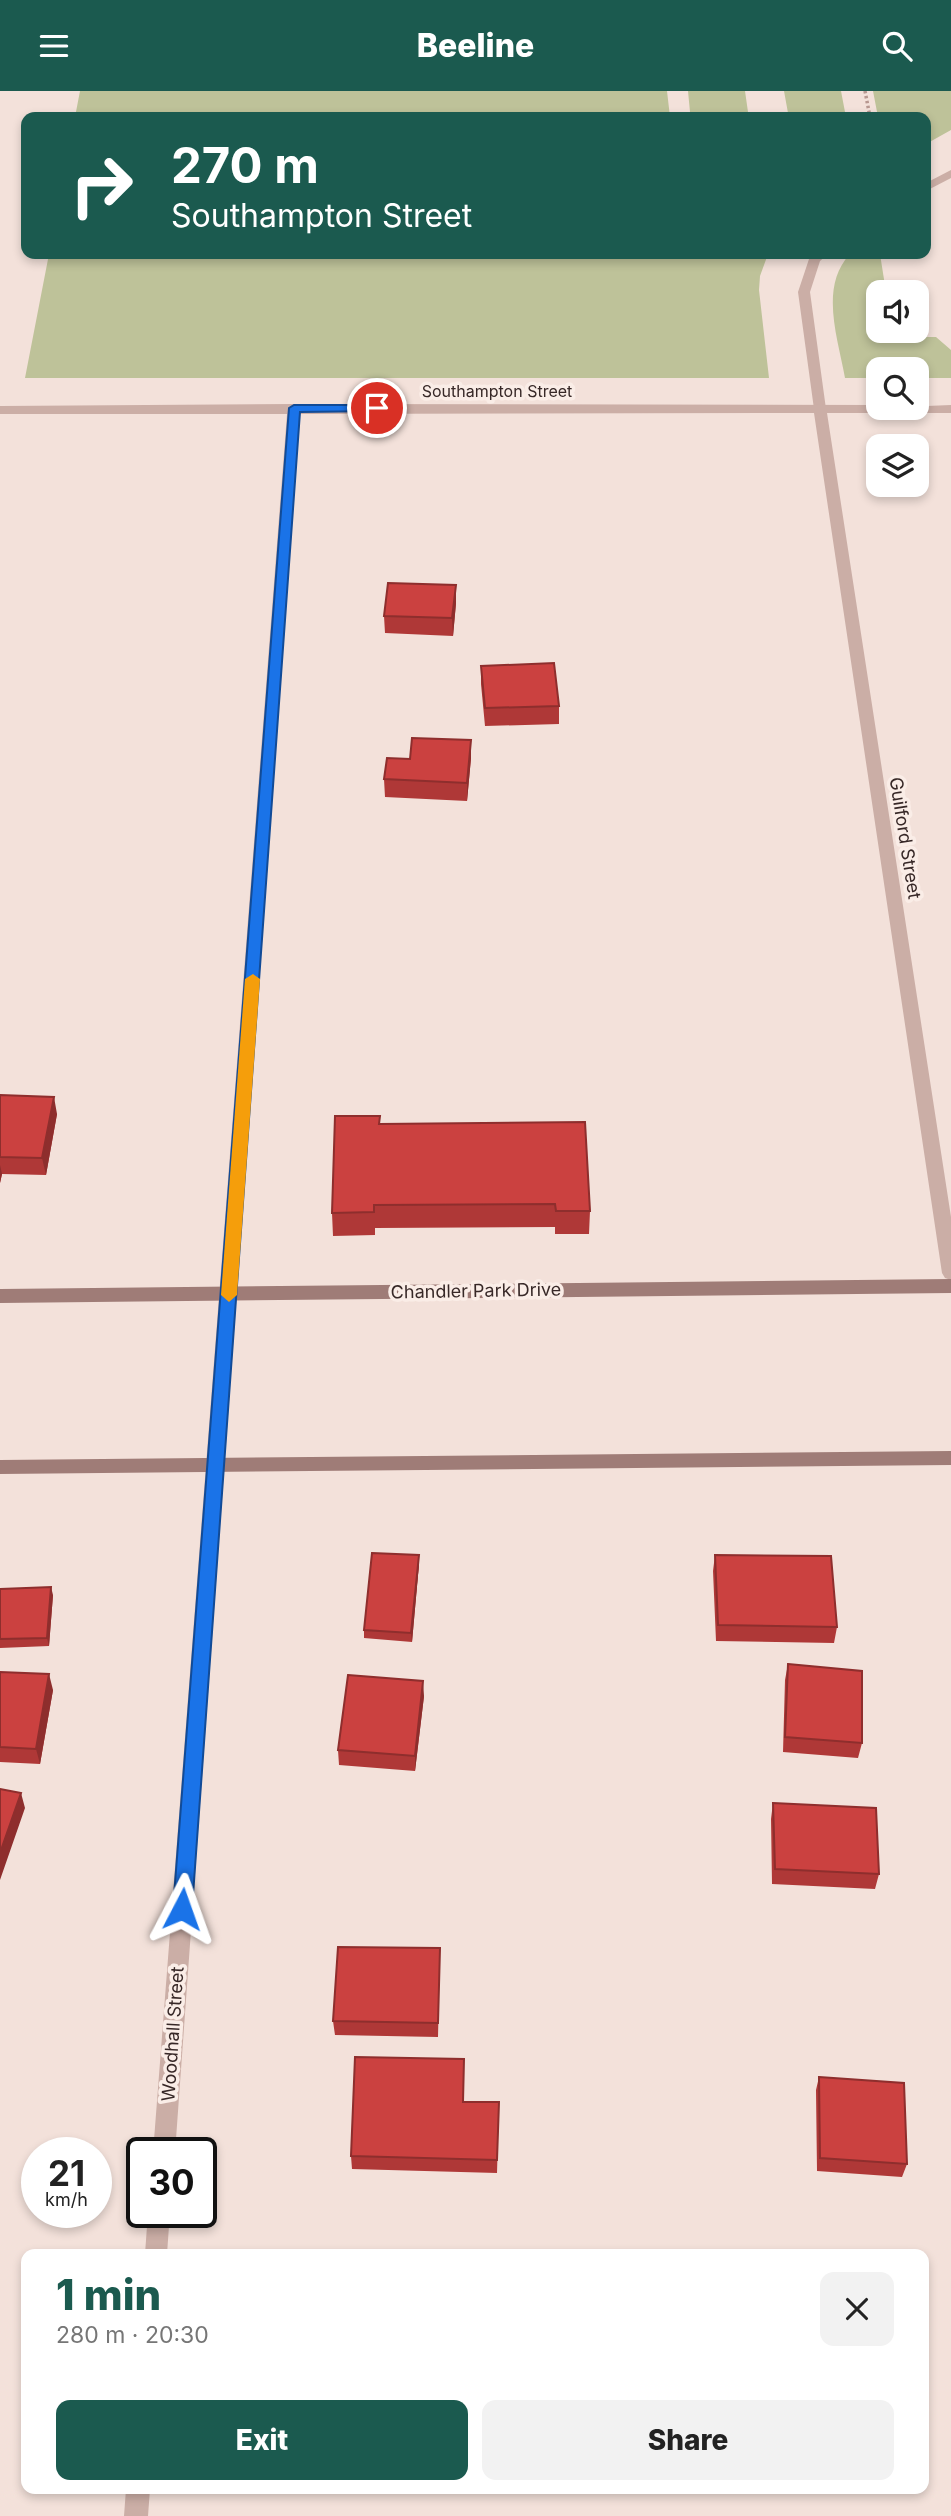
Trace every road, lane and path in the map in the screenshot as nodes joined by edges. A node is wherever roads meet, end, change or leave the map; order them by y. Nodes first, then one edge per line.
1 (865, 91) edge
2 (869, 112) edge
3 (951, 173) edge
4 (931, 185) edge
5 (818, 259) edge
6 (294, 408) junction
7 (820, 409) junction
8 (951, 409) edge
9 (0, 410) edge
10 (951, 1273) edge
11 (951, 1286) edge
12 (229, 1294) junction
13 (0, 1296) edge
14 (951, 1458) edge
15 (217, 1465) junction
16 (0, 1467) edge
17 (165, 2137) edge
18 (158, 2228) edge
19 (156, 2249) edge
20 (138, 2494) edge
21 (136, 2516) edge

1 - 2 path
3 - 4 street
5 - 7 street, Guilford Street
6 - 7 street, Southampton Street
6 - 9 street, Southampton Street
6 - 12 street, Woodhall Street
7 - 8 street, Southampton Street
7 - 10 street, Guilford Street
11 - 12 street, Chandler Park Drive
12 - 13 street, Chandler Park Drive
12 - 15 street, Woodhall Street
14 - 15 street
15 - 16 street
15 - 17 street, Woodhall Street
18 - 19 street
20 - 21 street

